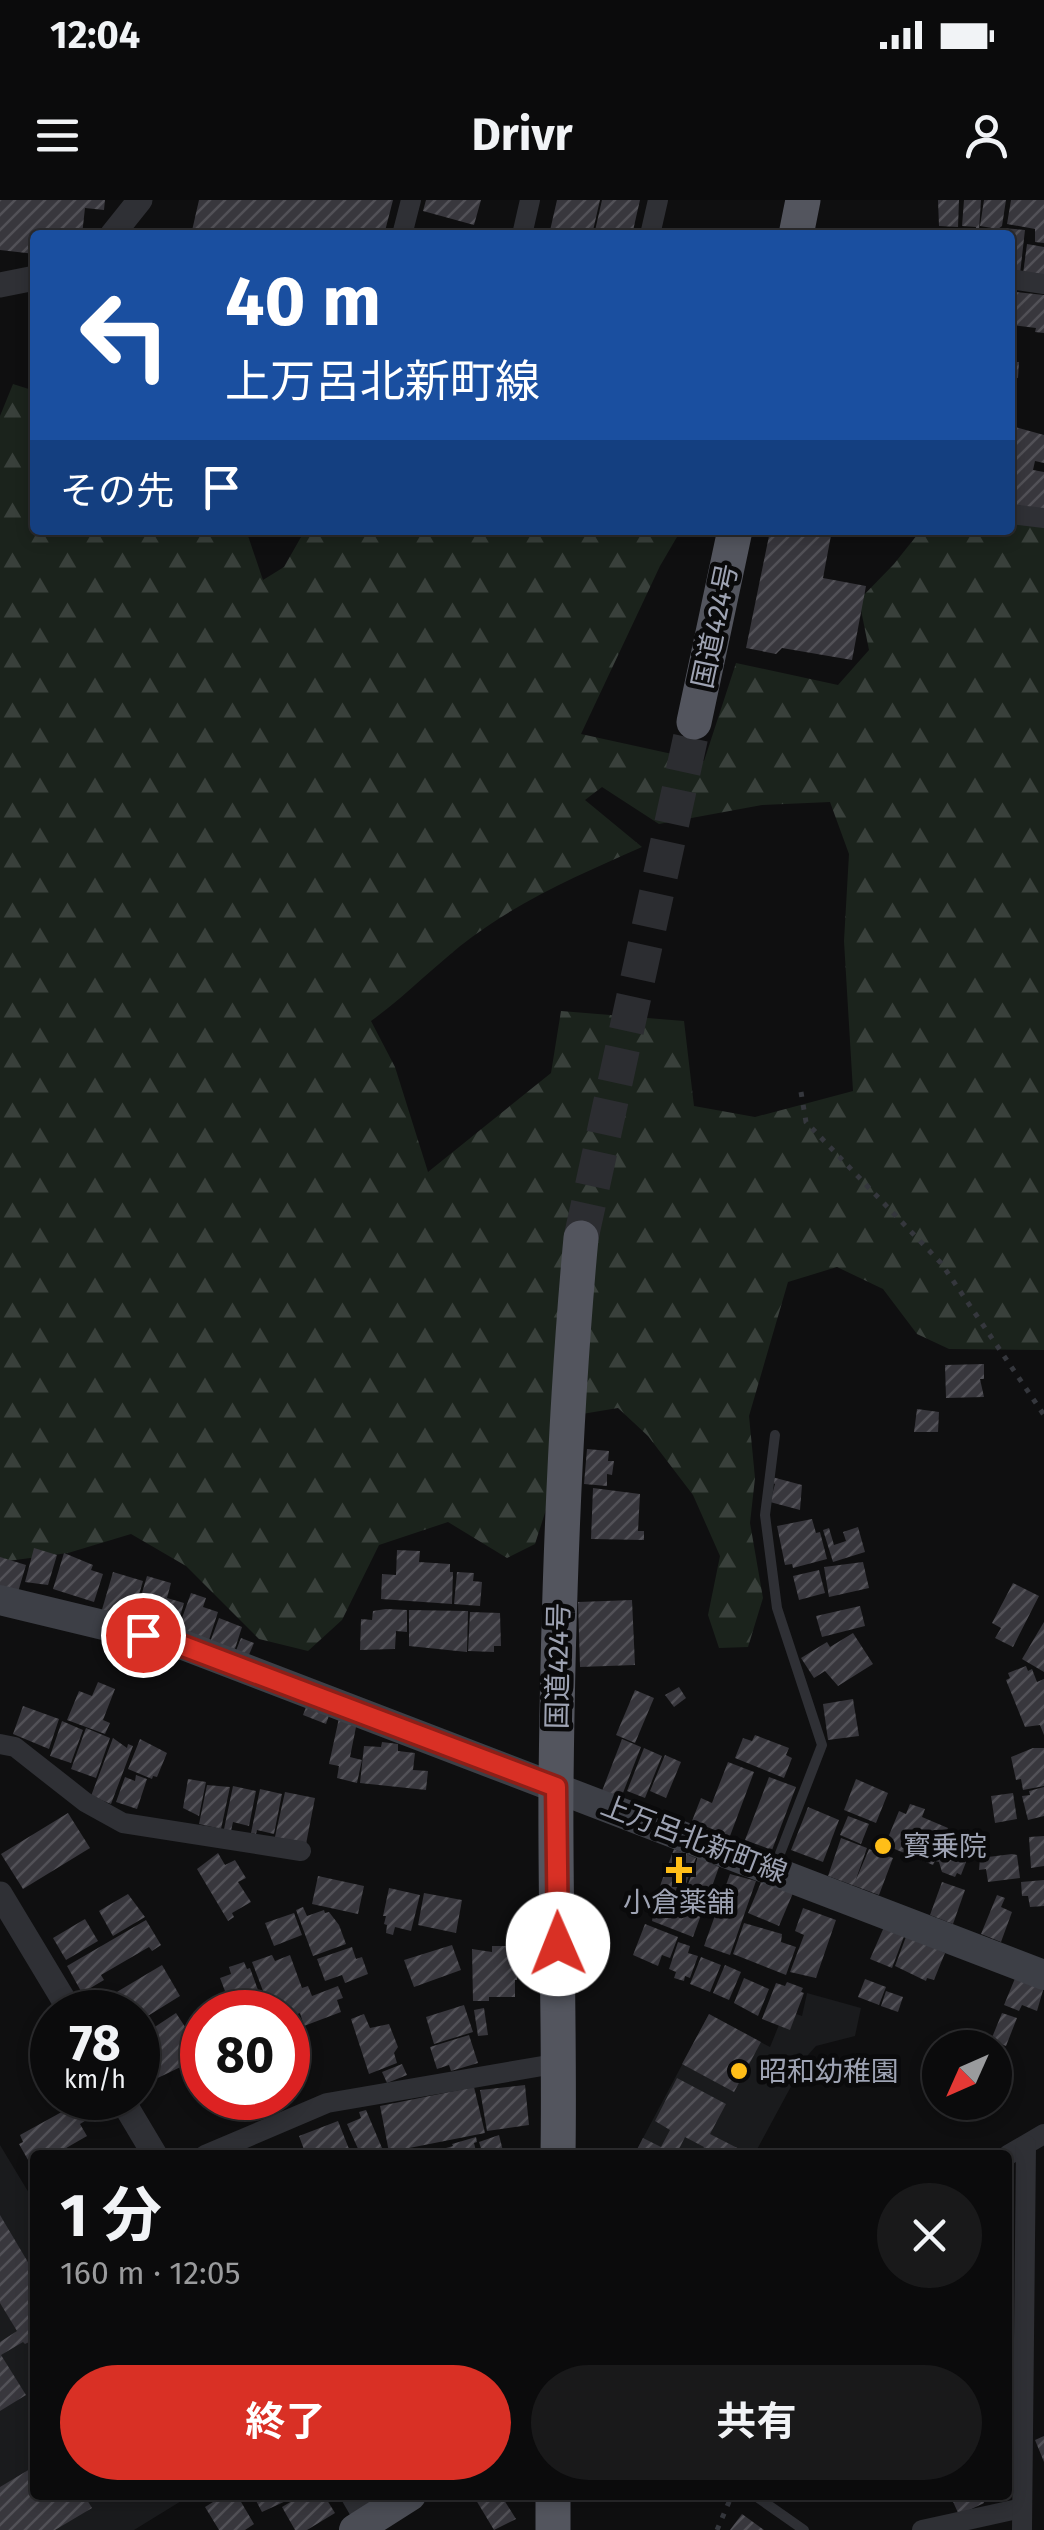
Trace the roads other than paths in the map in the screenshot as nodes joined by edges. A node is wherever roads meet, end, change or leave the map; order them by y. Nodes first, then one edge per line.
1 (140, 200) edge
2 (411, 200) edge
3 (530, 200) edge
4 (658, 200) edge
5 (803, 200) edge
6 (116, 230) edge
7 (403, 230) edge
8 (523, 230) edge
9 (651, 230) edge
10 (797, 230) edge
11 (30, 279) edge
12 (1015, 280) edge
13 (1044, 284) edge
14 (0, 285) edge
15 (1015, 515) edge
16 (1044, 518) edge
17 (734, 535) edge
18 (694, 722) tunnel mouth
19 (581, 1238) tunnel mouth
20 (775, 1435) dead end
21 (0, 1600) edge
22 (0, 1744) edge
23 (556, 1787) junction
24 (302, 1852) dead end
25 (774, 1870) junction
26 (0, 1894) edge
27 (1044, 1975) edge
28 (57, 1990) edge
29 (560, 2062) junction
30 (135, 2120) edge
31 (1026, 2145) edge
32 (153, 2150) edge
33 (218, 2150) edge
34 (558, 2150) edge
35 (400, 2500) edge
36 (553, 2500) edge
37 (761, 2500) edge
38 (1022, 2508) junction
39 (364, 2519) edge
40 (553, 2530) edge
41 (804, 2530) edge
42 (922, 2530) edge
43 (1022, 2530) edge

1 - 6 street
2 - 7 street
3 - 8 street
4 - 9 street
5 - 10 highway
11 - 14 street
12 - 13 street
15 - 16 street
17 - 18 highway, 国道424号
19 - 23 highway, 国道424号
20 - 25 lane
21 - 23 main road, 上万呂北新町線
22 - 24 street
23 - 25 main road, 上万呂北新町線
23 - 29 highway, 国道424号
25 - 27 main road, 上万呂北新町線
26 - 28 street
29 - 33 street
29 - 34 highway, 国道424号
30 - 32 street
31 - 38 street
35 - 39 main road
36 - 40 highway
37 - 41 lane
38 - 42 street
38 - 43 street

